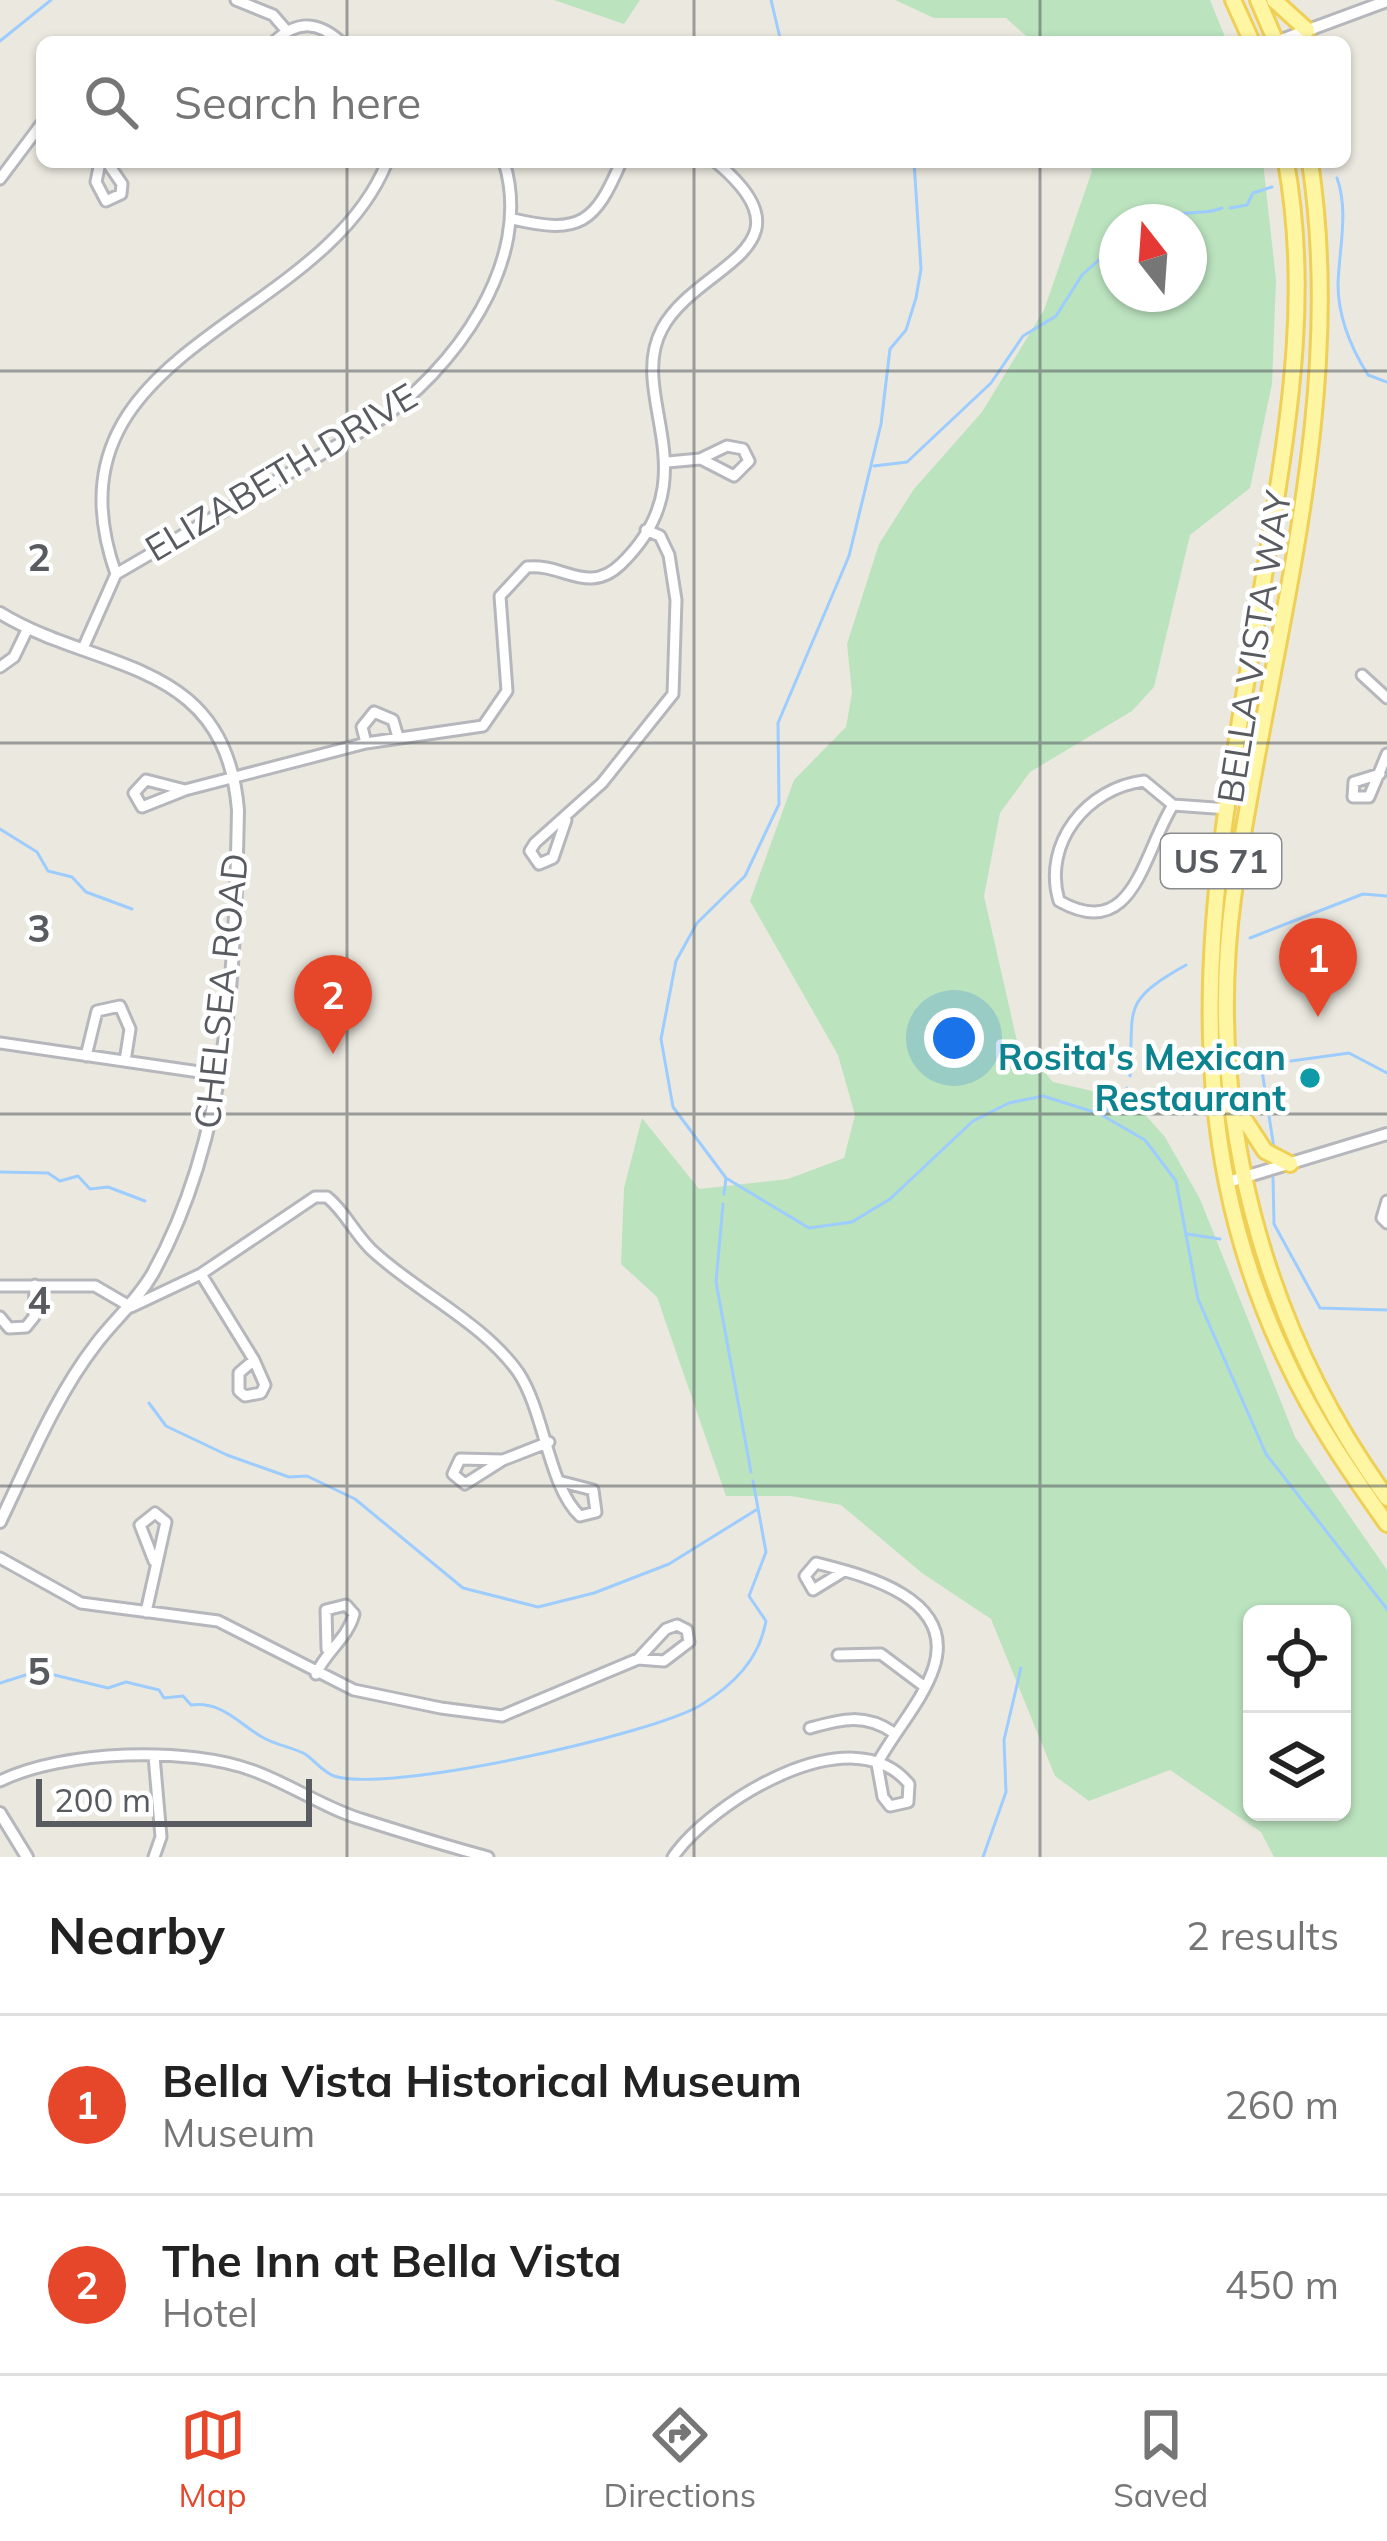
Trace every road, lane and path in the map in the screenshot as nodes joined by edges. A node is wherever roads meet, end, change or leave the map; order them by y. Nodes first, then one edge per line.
1 (236, 0) edge
2 (1233, 0) edge
3 (1258, 0) edge
4 (1274, 0) edge
5 (1387, 1) edge
6 (286, 30) junction
7 (1307, 30) junction
8 (280, 36) edge
9 (334, 36) edge
10 (1249, 36) edge
11 (1273, 36) edge
12 (1292, 36) edge
13 (36, 131) edge
14 (384, 168) edge
15 (505, 168) edge
16 (618, 168) edge
17 (723, 168) edge
18 (1287, 168) edge
19 (1311, 168) edge
20 (0, 179) edge
21 (513, 219) junction
22 (700, 459) junction
23 (668, 462) junction
24 (646, 530) junction
25 (116, 574) junction
26 (0, 613) edge
27 (27, 630) junction
28 (84, 646) junction
29 (0, 667) edge
30 (1362, 675) dead end
31 (1387, 698) edge
32 (398, 736) junction
33 (366, 743) junction
34 (1387, 754) edge
35 (1380, 774) dead end
36 (235, 778) junction
37 (185, 790) junction
38 (1173, 805) junction
39 (1229, 809) junction
40 (566, 820) junction
41 (0, 1043) edge
42 (86, 1056) junction
43 (125, 1060) junction
44 (220, 1075) junction
45 (1232, 1100) junction
46 (1387, 1134) edge
47 (1290, 1164) junction
48 (1244, 1178) junction
49 (1226, 1183) junction
50 (1387, 1201) edge
51 (1387, 1223) edge
52 (201, 1274) junction
53 (0, 1286) edge
54 (35, 1286) junction
55 (131, 1306) junction
56 (0, 1317) edge
57 (254, 1360) dead end
58 (549, 1442) junction
59 (503, 1460) junction
60 (562, 1482) dead end
61 (1387, 1498) edge
62 (0, 1522) edge
63 (1387, 1524) edge
64 (0, 1558) edge
65 (154, 1561) junction
66 (844, 1571) dead end
67 (146, 1612) junction
68 (327, 1649) junction
69 (838, 1655) dead end
70 (638, 1659) junction
71 (316, 1673) junction
72 (925, 1687) junction
73 (810, 1728) dead end
74 (894, 1733) junction
75 (154, 1756) junction
76 (877, 1764) junction
77 (0, 1781) edge
78 (0, 1813) edge
79 (159, 1843) junction
80 (27, 1857) edge
81 (154, 1857) edge
82 (169, 1857) edge
83 (488, 1857) edge
84 (673, 1857) edge

1 - 6 street
2 - 10 main road
3 - 11 main road
4 - 7 main road
5 - 7 street
6 - 8 street
6 - 9 street
7 - 12 street
13 - 20 street
14 - 25 street
15 - 21 street, ELIZABETH DRIVE
16 - 21 street
17 - 23 street
18 - 39 main road, BELLA VISTA WAY / US 71
19 - 45 main road, BELLA VISTA WAY / US 71
21 - 25 street, ELIZABETH DRIVE
22 - 22 street
22 - 23 street
23 - 24 street
24 - 32 street
24 - 40 street
25 - 28 street, ELIZABETH DRIVE
26 - 27 street, CHELSEA ROAD
27 - 28 street, CHELSEA ROAD
27 - 29 street
28 - 36 street, CHELSEA ROAD
30 - 31 street
32 - 33 street
32 - 33 street
33 - 36 street
34 - 35 street
36 - 37 street
36 - 44 street, CHELSEA ROAD
37 - 37 street
38 - 38 street
38 - 39 street
39 - 49 main road, BELLA VISTA WAY / US 71
40 - 40 street
41 - 42 street
42 - 43 street
42 - 43 street
43 - 44 street
44 - 55 street, CHELSEA ROAD
45 - 47 main road
45 - 48 main road, BELLA VISTA WAY / US 71
46 - 47 street
47 - 48 street
48 - 49 street
48 - 61 main road, BELLA VISTA WAY / US 71
49 - 63 main road, BELLA VISTA WAY / US 71
50 - 51 street
52 - 55 street
52 - 57 street
52 - 58 street
53 - 54 street
54 - 55 street
54 - 56 street
55 - 62 street, CHELSEA ROAD
58 - 59 street
58 - 60 street
59 - 59 street
64 - 67 street
65 - 65 street
65 - 67 street
66 - 72 street
67 - 71 street
68 - 68 street
68 - 71 street
69 - 72 street
70 - 70 street
70 - 71 street
72 - 74 street
73 - 74 street
74 - 76 street
75 - 77 street
75 - 79 street
75 - 83 street
76 - 76 street
76 - 84 street
78 - 80 street
79 - 81 street
79 - 82 street

